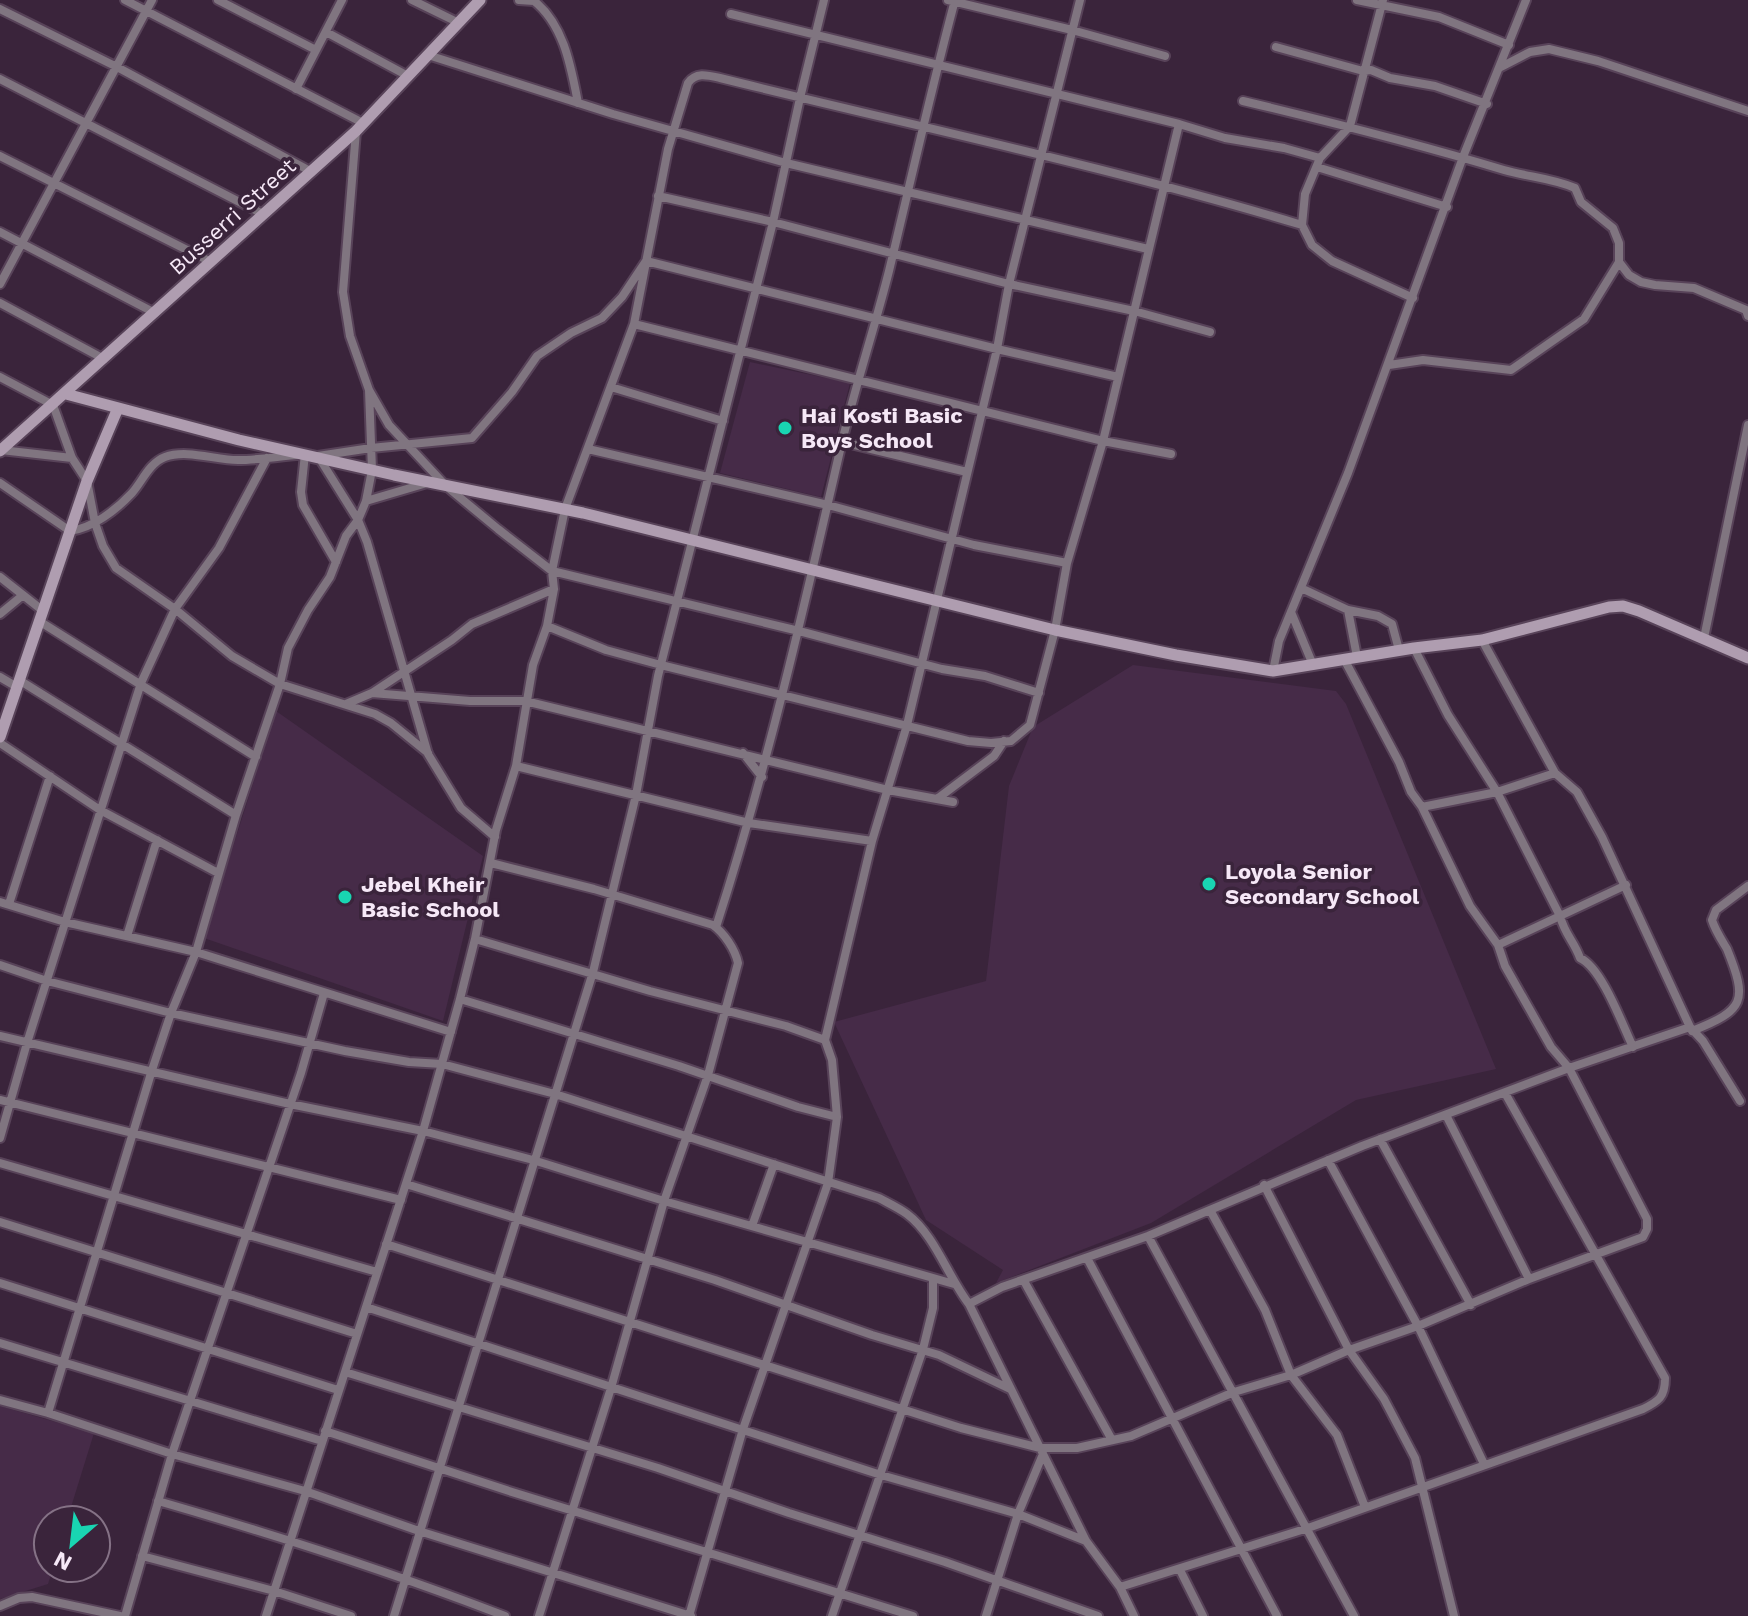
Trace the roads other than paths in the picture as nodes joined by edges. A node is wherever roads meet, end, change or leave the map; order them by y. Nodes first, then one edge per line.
1 (125, 0) edge
2 (152, 0) edge
3 (218, 0) edge
4 (342, 0) edge
5 (412, 0) edge
6 (480, 0) edge
7 (519, 0) edge
8 (534, 0) edge
9 (824, 0) edge
10 (1080, 0) edge
11 (1357, 0) edge
12 (1526, 0) edge
13 (952, 1) edge
14 (1382, 3) edge
15 (0, 9) edge
16 (146, 11) junction
17 (731, 14) dead end
18 (459, 23) junction
19 (1072, 30) junction
20 (326, 32) junction
21 (816, 35) junction
22 (1509, 45) junction
23 (1276, 47) dead end
24 (316, 50) junction
25 (428, 55) junction
26 (1165, 56) dead end
27 (938, 64) junction
28 (117, 67) junction
29 (1501, 67) junction
30 (1363, 71) junction
31 (408, 76) junction
32 (0, 79) edge
33 (296, 89) junction
34 (1055, 93) junction
35 (800, 98) junction
36 (1243, 101) dead end
37 (578, 103) junction
38 (1487, 104) junction
39 (1748, 111) edge
40 (87, 122) junction
41 (1179, 124) junction
42 (1350, 126) junction
43 (360, 127) junction
44 (922, 128) junction
45 (673, 131) junction
46 (1040, 155) junction
47 (0, 156) edge
48 (1463, 157) junction
49 (1318, 162) junction
50 (786, 163) junction
51 (310, 171) junction
52 (54, 183) junction
53 (1162, 185) junction
54 (906, 193) junction
55 (658, 196) junction
56 (1447, 207) junction
57 (263, 214) junction
58 (1025, 220) junction
59 (773, 222) junction
60 (1302, 225) junction
61 (0, 232) edge
62 (21, 244) junction
63 (1148, 249) junction
64 (892, 255) junction
65 (646, 261) junction
66 (211, 262) junction
67 (1619, 262) junction
68 (0, 284) edge
69 (1009, 284) junction
70 (757, 288) junction
71 (1413, 298) junction
72 (0, 303) edge
73 (1134, 311) junction
74 (155, 313) junction
75 (1748, 316) edge
76 (876, 319) junction
77 (634, 324) junction
78 (1210, 332) dead end
79 (741, 349) junction
80 (997, 349) junction
81 (104, 359) junction
82 (1389, 365) junction
83 (0, 377) edge
84 (1118, 377) junction
85 (860, 381) junction
86 (611, 387) junction
87 (369, 390) junction
88 (66, 394) junction
89 (53, 405) junction
90 (118, 408) junction
91 (982, 410) junction
92 (723, 421) junction
93 (1748, 425) edge
94 (1103, 441) junction
95 (842, 442) junction
96 (407, 444) junction
97 (371, 448) junction
98 (588, 449) junction
99 (1, 450) edge
100 (1171, 454) dead end
101 (312, 455) junction
102 (72, 458) junction
103 (267, 458) junction
104 (372, 470) junction
105 (967, 472) junction
106 (708, 479) junction
107 (87, 481) junction
108 (0, 483) edge
109 (429, 483) junction
110 (446, 486) junction
111 (366, 501) junction
112 (828, 505) junction
113 (565, 509) junction
114 (358, 520) junction
115 (95, 523) junction
116 (70, 531) junction
117 (950, 539) junction
118 (693, 541) junction
119 (336, 562) junction
120 (1067, 563) junction
121 (552, 571) junction
122 (814, 571) junction
123 (0, 577) edge
124 (1301, 588) junction
125 (554, 589) junction
126 (23, 595) junction
127 (935, 601) junction
128 (677, 602) junction
129 (175, 609) junction
130 (1348, 610) junction
131 (1291, 612) junction
132 (0, 614) edge
133 (40, 615) junction
134 (547, 626) junction
135 (1055, 630) junction
136 (799, 631) junction
137 (1704, 638) junction
138 (1482, 640) junction
139 (1414, 648) junction
140 (1399, 650) junction
141 (1357, 657) junction
142 (1748, 658) edge
143 (1344, 659) junction
144 (920, 663) junction
145 (661, 665) junction
146 (1313, 665) junction
147 (405, 669) junction
148 (1273, 671) junction
149 (0, 677) edge
150 (141, 683) junction
151 (18, 684) junction
152 (280, 684) junction
153 (372, 693) junction
154 (1039, 693) junction
155 (412, 695) junction
156 (783, 696) junction
157 (525, 701) junction
158 (345, 705) junction
159 (907, 725) junction
160 (648, 729) junction
161 (0, 737) edge
162 (1004, 741) junction
163 (0, 743) edge
164 (121, 745) junction
165 (743, 753) junction
166 (428, 754) junction
167 (256, 757) junction
168 (767, 759) junction
169 (516, 766) junction
170 (1555, 773) junction
171 (50, 776) junction
172 (762, 777) junction
173 (888, 790) junction
174 (1497, 792) junction
175 (636, 795) junction
176 (937, 799) junction
177 (953, 802) dead end
178 (1422, 807) junction
179 (100, 810) junction
180 (236, 815) junction
181 (749, 823) junction
182 (495, 837) junction
183 (157, 840) junction
184 (872, 841) junction
185 (491, 863) junction
186 (218, 873) junction
187 (1626, 885) junction
188 (1748, 886) edge
189 (613, 894) junction
190 (4, 903) edge
191 (1560, 916) junction
192 (65, 922) junction
193 (716, 927) junction
194 (127, 936) junction
195 (475, 939) junction
196 (1498, 945) junction
197 (196, 952) junction
198 (0, 965) edge
199 (593, 972) junction
200 (47, 981) junction
201 (324, 993) junction
202 (460, 999) junction
203 (726, 1010) junction
204 (171, 1013) junction
205 (1691, 1029) junction
206 (451, 1032) junction
207 (573, 1033) junction
208 (0, 1036) edge
209 (825, 1040) junction
210 (27, 1043) junction
211 (310, 1043) junction
212 (1633, 1047) junction
213 (442, 1064) junction
214 (1569, 1068) junction
215 (152, 1070) junction
216 (708, 1075) junction
217 (1505, 1093) junction
218 (555, 1094) junction
219 (0, 1100) edge
220 (1740, 1101) dead end
221 (10, 1103) junction
222 (290, 1104) junction
223 (1446, 1115) junction
224 (837, 1117) junction
225 (423, 1131) junction
226 (133, 1133) junction
227 (687, 1136) junction
228 (0, 1138) edge
229 (1380, 1139) junction
230 (533, 1160) junction
231 (1328, 1160) junction
232 (0, 1163) edge
233 (774, 1164) junction
234 (269, 1167) junction
235 (828, 1183) junction
236 (406, 1184) junction
237 (1264, 1185) junction
238 (114, 1196) junction
239 (401, 1200) junction
240 (664, 1201) junction
241 (1210, 1210) junction
242 (515, 1217) junction
243 (0, 1222) edge
244 (752, 1226) junction
245 (246, 1234) junction
246 (1148, 1236) junction
247 (806, 1243) junction
248 (386, 1244) junction
249 (97, 1252) junction
250 (1595, 1257) junction
251 (1087, 1258) junction
252 (648, 1261) junction
253 (377, 1272) junction
254 (496, 1279) junction
255 (933, 1279) junction
256 (1529, 1279) junction
257 (1024, 1281) junction
258 (0, 1283) edge
259 (954, 1284) junction
260 (226, 1293) junction
261 (786, 1303) junction
262 (969, 1304) junction
263 (1471, 1305) junction
264 (366, 1307) junction
265 (80, 1308) junction
266 (630, 1324) junction
267 (1418, 1326) junction
268 (357, 1334) junction
269 (477, 1342) junction
270 (0, 1343) edge
271 (208, 1348) junction
272 (923, 1349) junction
273 (1349, 1350) junction
274 (63, 1362) junction
275 (764, 1365) junction
276 (345, 1372) junction
277 (1291, 1375) junction
278 (611, 1388) junction
279 (338, 1390) junction
280 (1013, 1390) junction
281 (1234, 1392) junction
282 (0, 1400) edge
283 (190, 1401) junction
284 (457, 1408) junction
285 (902, 1409) junction
286 (48, 1413) junction
287 (1173, 1420) junction
288 (743, 1429) junction
289 (325, 1431) junction
290 (1112, 1440) junction
291 (322, 1441) junction
292 (592, 1447) junction
293 (1042, 1451) junction
294 (172, 1454) junction
295 (1484, 1464) junction
296 (439, 1469) junction
297 (881, 1475) junction
298 (1421, 1486) junction
299 (305, 1491) junction
300 (725, 1491) junction
301 (158, 1501) junction
302 (1365, 1507) junction
303 (573, 1509) junction
304 (1018, 1514) junction
305 (1308, 1528) junction
306 (419, 1531) junction
307 (860, 1536) junction
308 (291, 1539) junction
309 (1086, 1541) junction
310 (1241, 1549) junction
311 (706, 1552) junction
312 (142, 1556) junction
313 (1180, 1570) junction
314 (553, 1573) junction
315 (405, 1578) junction
316 (996, 1581) junction
317 (1120, 1587) junction
318 (274, 1591) junction
319 (838, 1594) junction
320 (0, 1606) edge
321 (122, 1616) edge
322 (266, 1616) edge
323 (351, 1616) edge
324 (394, 1616) edge
325 (505, 1616) edge
326 (539, 1616) edge
327 (690, 1616) edge
328 (832, 1616) edge
329 (913, 1616) edge
330 (986, 1616) edge
331 (1098, 1616) edge
332 (1134, 1616) edge
333 (1203, 1616) edge
334 (1277, 1616) edge
335 (1354, 1616) edge
336 (1454, 1616) edge

1 - 16 street
2 - 16 street
3 - 24 street
4 - 20 street
5 - 18 street
6 - 18 main road, Busserri Street
7 - 8 street
8 - 37 street
9 - 21 street
10 - 19 street
11 - 14 street
12 - 22 street
13 - 19 street
13 - 27 street
14 - 22 street
14 - 30 street
15 - 28 street
16 - 28 street
16 - 33 street
17 - 21 street
18 - 25 main road, Busserri Street
19 - 26 street
19 - 34 street
20 - 24 street
20 - 31 street
21 - 27 street
21 - 35 street
22 - 29 street
23 - 30 street
24 - 33 street
25 - 31 main road, Busserri Street
25 - 37 street
27 - 34 street
27 - 44 street
28 - 40 street
28 - 51 street
29 - 38 street
29 - 39 street
30 - 38 street
30 - 42 street
31 - 43 main road, Busserri Street
32 - 40 street
33 - 43 street
34 - 41 street
34 - 46 street
35 - 44 street
35 - 45 street
35 - 50 street
36 - 42 street
37 - 45 street
38 - 48 street
40 - 52 street
40 - 57 street
41 - 49 street
41 - 53 street
42 - 48 street
42 - 49 street
43 - 51 main road, Busserri Street
43 - 87 street
44 - 46 street
44 - 54 street
45 - 50 street
45 - 55 street
46 - 53 street
46 - 58 street
47 - 52 street
48 - 56 street
48 - 67 street
49 - 56 street
49 - 60 street
50 - 54 street
50 - 59 street
51 - 57 main road, Busserri Street
52 - 62 street
52 - 66 street
53 - 60 street
53 - 63 street
54 - 58 street
54 - 64 street
55 - 59 street
55 - 65 street
56 - 71 street
57 - 66 main road, Busserri Street
58 - 63 street
58 - 69 street
59 - 64 street
59 - 70 street
60 - 71 street
61 - 62 street
62 - 68 street
62 - 74 street
63 - 73 street
64 - 69 street
64 - 76 street
65 - 70 street
65 - 77 street
65 - 96 street
66 - 74 main road, Busserri Street
67 - 75 street
67 - 82 street
69 - 73 street
69 - 80 street
70 - 76 street
70 - 79 street
71 - 82 street
72 - 81 street
73 - 78 street
73 - 84 street
74 - 81 main road, Busserri Street
76 - 80 street
76 - 85 street
77 - 79 street
77 - 86 street
79 - 85 street
79 - 92 street
80 - 84 street
80 - 91 street
81 - 88 main road, Busserri Street
82 - 124 street
83 - 89 street
84 - 94 street
85 - 91 street
85 - 95 street
86 - 92 street
86 - 98 street
87 - 96 street
87 - 97 street
88 - 89 main road, Busserri Street
88 - 90 main road
89 - 99 main road, Busserri Street
89 - 102 street
90 - 101 main road
90 - 107 main road
91 - 94 street
91 - 105 street
92 - 106 street
93 - 137 street
94 - 100 street
94 - 120 street
95 - 105 street
95 - 112 street
96 - 97 street
96 - 110 street
97 - 101 street
97 - 104 street
98 - 106 street
98 - 113 street
99 - 102 street
101 - 103 street
101 - 104 main road
101 - 114 street
101 - 119 street
102 - 107 street
103 - 115 street
103 - 129 street
104 - 109 main road
104 - 111 street
105 - 117 street
106 - 112 street
106 - 118 street
107 - 115 street
107 - 116 main road
108 - 116 street
109 - 110 main road
109 - 111 street
110 - 113 main road
110 - 121 street
111 - 114 street
112 - 117 street
112 - 122 street
113 - 118 main road
113 - 121 street
114 - 119 street
114 - 147 street
115 - 116 street
115 - 129 street
116 - 133 main road
117 - 120 street
117 - 127 street
118 - 122 main road
118 - 128 street
119 - 152 street
120 - 135 street
121 - 125 street
121 - 128 street
122 - 127 main road
122 - 136 street
123 - 126 street
124 - 130 street
124 - 131 street
125 - 134 street
125 - 147 street
126 - 132 street
126 - 133 street
127 - 135 main road
127 - 144 street
128 - 136 street
128 - 145 street
129 - 150 street
129 - 152 street
130 - 140 street
130 - 141 street
131 - 146 street
131 - 148 street
133 - 150 street
133 - 151 main road
134 - 145 street
134 - 157 street
135 - 148 main road
135 - 154 street
136 - 144 street
136 - 156 street
137 - 138 main road
137 - 142 main road
138 - 139 main road
138 - 170 street
139 - 140 main road
139 - 174 street
140 - 141 main road
141 - 143 main road
143 - 146 main road
143 - 178 street
144 - 154 street
144 - 159 street
145 - 156 street
145 - 160 street
146 - 148 main road
147 - 153 street
147 - 155 street
149 - 151 street
150 - 164 street
150 - 167 street
151 - 161 main road
151 - 164 street
152 - 158 street
152 - 167 street
153 - 155 street
153 - 158 street
154 - 162 street
155 - 157 street
155 - 166 street
156 - 159 street
156 - 168 street
157 - 160 street
157 - 169 street
158 - 166 street
159 - 162 street
159 - 173 street
160 - 165 street
160 - 175 street
162 - 176 street
163 - 171 street
164 - 179 street
164 - 180 street
165 - 168 street
165 - 172 street
166 - 182 street
167 - 180 street
168 - 172 street
168 - 173 street
169 - 175 street
169 - 182 street
170 - 174 street
170 - 187 street
171 - 179 street
171 - 190 street
172 - 181 street
173 - 176 street
173 - 184 street
174 - 178 street
174 - 191 street
175 - 181 street
175 - 189 street
176 - 177 street
178 - 196 street
179 - 183 street
179 - 192 street
180 - 186 street
181 - 184 street
181 - 193 street
182 - 185 street
183 - 186 street
183 - 194 street
184 - 209 street
185 - 189 street
185 - 195 street
186 - 197 street
187 - 191 street
187 - 205 street
188 - 205 street
189 - 193 street
189 - 199 street
190 - 192 street
191 - 196 street
191 - 212 street
192 - 194 street
192 - 200 street
193 - 203 street
194 - 197 street
195 - 199 street
195 - 202 street
196 - 214 street
197 - 201 street
197 - 204 street
198 - 200 street
199 - 203 street
199 - 207 street
200 - 204 street
200 - 210 street
201 - 206 street
201 - 211 street
202 - 206 street
202 - 207 street
203 - 209 street
203 - 216 street
204 - 211 street
204 - 215 street
205 - 212 street
205 - 220 street
206 - 213 street
207 - 216 street
207 - 218 street
208 - 210 street
209 - 224 street
210 - 215 street
210 - 221 street
211 - 213 street
211 - 222 street
212 - 214 street
213 - 218 street
213 - 225 street
214 - 217 street
214 - 250 street
215 - 222 street
215 - 226 street
216 - 224 street
216 - 227 street
217 - 223 street
217 - 250 street
218 - 227 street
218 - 230 street
219 - 221 street
221 - 226 street
221 - 228 street
222 - 225 street
222 - 234 street
223 - 229 street
223 - 256 street
224 - 235 street
225 - 230 street
225 - 236 street
226 - 234 street
226 - 238 street
227 - 233 street
227 - 240 street
229 - 231 street
229 - 263 street
230 - 240 street
230 - 242 street
231 - 237 street
231 - 267 street
232 - 238 street
233 - 235 street
233 - 244 street
234 - 239 street
234 - 245 street
235 - 247 street
235 - 259 street
236 - 239 street
236 - 242 street
237 - 241 street
237 - 273 street
238 - 245 street
238 - 249 street
239 - 248 street
240 - 244 street
240 - 252 street
241 - 246 street
241 - 277 street
242 - 252 street
242 - 254 street
243 - 249 street
244 - 247 street
245 - 253 street
245 - 260 street
246 - 251 street
246 - 281 street
247 - 255 street
247 - 261 street
248 - 253 street
248 - 254 street
249 - 260 street
249 - 265 street
250 - 256 street
250 - 295 street
251 - 257 street
251 - 287 street
252 - 261 street
252 - 266 street
253 - 264 street
254 - 266 street
254 - 269 street
255 - 259 street
255 - 272 street
256 - 263 street
257 - 262 street
257 - 290 street
258 - 265 street
259 - 262 street
260 - 268 street
260 - 271 street
261 - 272 street
261 - 275 street
262 - 280 street
263 - 267 street
264 - 268 street
264 - 269 street
265 - 271 street
265 - 274 street
266 - 275 street
266 - 278 street
267 - 273 street
267 - 295 street
268 - 276 street
269 - 278 street
269 - 284 street
270 - 274 street
271 - 279 street
271 - 283 street
272 - 280 street
272 - 285 street
273 - 277 street
273 - 298 street
274 - 283 street
274 - 286 street
275 - 285 street
275 - 288 street
276 - 279 street
276 - 284 street
277 - 281 street
277 - 302 street
278 - 288 street
278 - 292 street
279 - 289 street
280 - 293 street
281 - 287 street
281 - 305 street
282 - 286 street
283 - 291 street
283 - 294 street
284 - 292 street
284 - 296 street
285 - 293 street
285 - 297 street
286 - 294 street
287 - 290 street
287 - 310 street
288 - 297 street
288 - 300 street
289 - 291 street
289 - 296 street
290 - 293 street
291 - 299 street
292 - 300 street
292 - 303 street
293 - 304 street
293 - 309 street
294 - 299 street
294 - 301 street
295 - 298 street
296 - 303 street
296 - 306 street
297 - 304 street
297 - 307 street
298 - 302 street
298 - 336 street
299 - 306 street
299 - 308 street
300 - 307 street
300 - 311 street
301 - 308 street
301 - 312 street
302 - 305 street
303 - 311 street
303 - 314 street
304 - 309 street
304 - 316 street
305 - 310 street
305 - 335 street
306 - 314 street
306 - 315 street
307 - 316 street
307 - 319 street
308 - 315 street
308 - 318 street
309 - 317 street
310 - 313 street
310 - 334 street
311 - 319 street
311 - 327 street
312 - 318 street
312 - 321 street
313 - 317 street
313 - 333 street
314 - 326 street
314 - 327 street
315 - 324 street
315 - 325 street
316 - 330 street
316 - 331 street
317 - 332 street
318 - 322 street
318 - 323 street
319 - 328 street
319 - 329 street
320 - 321 street

